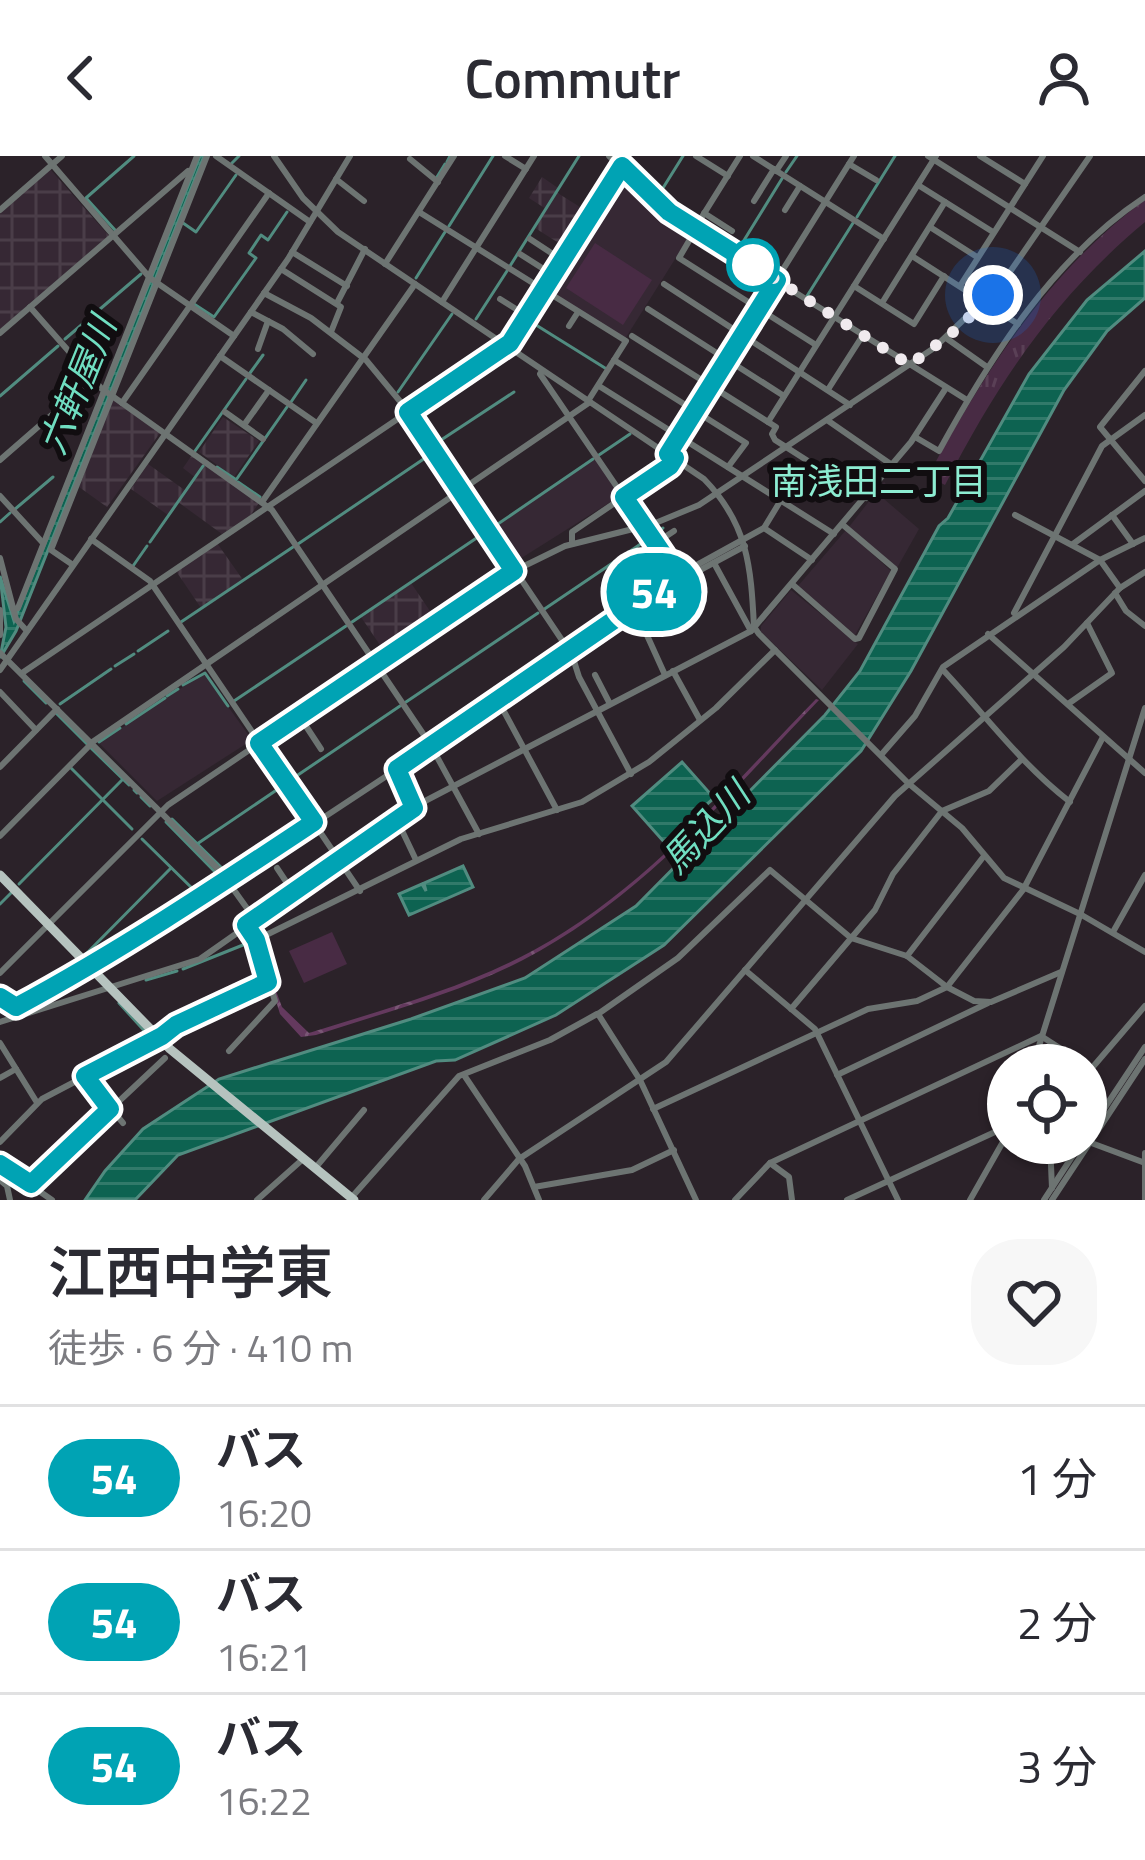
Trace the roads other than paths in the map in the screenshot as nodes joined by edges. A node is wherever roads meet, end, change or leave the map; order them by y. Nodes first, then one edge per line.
1 (45, 156) edge
2 (62, 156) edge
3 (196, 156) edge
4 (212, 156) edge
5 (235, 156) edge
6 (274, 156) edge
7 (350, 156) edge
8 (454, 156) edge
9 (505, 156) edge
10 (609, 156) edge
11 (628, 156) edge
12 (696, 156) edge
13 (740, 156) edge
14 (753, 156) edge
15 (786, 156) edge
16 (980, 156) edge
17 (1043, 156) edge
18 (1090, 156) edge
19 (932, 157) edge
20 (410, 159) edge
21 (529, 160) edge
22 (852, 160) edge
23 (228, 164) junction
24 (52, 165) junction
25 (622, 166) junction
26 (775, 170) junction
27 (191, 171) junction
28 (728, 176) junction
29 (336, 178) junction
30 (876, 180) dead end
31 (438, 182) junction
32 (1025, 184) junction
33 (918, 185) junction
34 (800, 186) junction
35 (269, 193) junction
36 (1145, 197) edge
37 (364, 201) dead end
38 (754, 201) dead end
39 (826, 202) junction
40 (945, 202) junction
41 (1009, 207) junction
42 (0, 210) edge
43 (785, 210) dead end
44 (316, 212) junction
45 (418, 212) junction
46 (704, 214) junction
47 (310, 223) junction
48 (930, 227) junction
49 (696, 228) junction
50 (1042, 228) junction
51 (732, 231) dead end
52 (994, 232) junction
53 (113, 236) junction
54 (884, 238) junction
55 (530, 239) dead end
56 (400, 242) junction
57 (476, 248) junction
58 (365, 249) junction
59 (411, 249) dead end
60 (292, 252) junction
61 (1080, 252) junction
62 (520, 254) dead end
63 (912, 256) junction
64 (978, 257) junction
65 (562, 260) junction
66 (386, 264) junction
67 (281, 268) junction
68 (553, 275) junction
69 (944, 276) junction
70 (153, 279) junction
71 (777, 280) junction
72 (415, 284) junction
73 (664, 284) dead end
74 (346, 286) junction
75 (854, 286) junction
76 (960, 286) junction
77 (543, 290) junction
78 (264, 293) junction
79 (500, 299) dead end
80 (337, 302) junction
81 (442, 302) junction
82 (986, 302) junction
83 (882, 303) junction
84 (190, 306) junction
85 (30, 307) junction
86 (648, 309) dead end
87 (759, 309) junction
88 (251, 312) junction
89 (578, 312) junction
90 (527, 316) junction
91 (835, 317) junction
92 (268, 322) junction
93 (1018, 324) junction
94 (569, 326) dead end
95 (330, 333) junction
96 (0, 334) edge
97 (743, 334) junction
98 (863, 335) junction
99 (234, 336) junction
100 (632, 336) dead end
101 (946, 338) junction
102 (506, 345) junction
103 (817, 345) junction
104 (258, 349) dead end
105 (314, 354) dead end
106 (220, 356) junction
107 (363, 357) junction
108 (727, 359) junction
109 (614, 360) junction
110 (910, 365) junction
111 (987, 367) junction
112 (543, 370) junction
113 (800, 370) junction
114 (1145, 371) edge
115 (93, 380) junction
116 (598, 385) junction
117 (711, 386) junction
118 (829, 388) junction
119 (946, 388) junction
120 (269, 390) junction
121 (108, 393) junction
122 (784, 396) junction
123 (967, 400) junction
124 (589, 401) junction
125 (122, 403) junction
126 (850, 405) junction
127 (695, 411) junction
128 (225, 412) dead end
129 (408, 412) junction
130 (1145, 415) edge
131 (570, 417) junction
132 (827, 420) junction
133 (768, 422) junction
134 (317, 423) junction
135 (244, 425) junction
136 (165, 434) junction
137 (679, 436) junction
138 (915, 437) junction
139 (1112, 438) junction
140 (263, 439) dead end
141 (787, 447) junction
142 (671, 456) junction
143 (0, 460) edge
144 (892, 465) junction
145 (728, 467) junction
146 (744, 476) junction
147 (1145, 481) edge
148 (794, 485) dead end
149 (1145, 490) edge
150 (461, 491) junction
151 (717, 494) junction
152 (0, 496) edge
153 (624, 497) junction
154 (866, 498) junction
155 (783, 501) junction
156 (265, 504) junction
157 (1015, 515) dead end
158 (1112, 515) junction
159 (843, 524) junction
160 (644, 526) junction
161 (764, 528) junction
162 (674, 531) dead end
163 (834, 534) junction
164 (1055, 535) junction
165 (1145, 538) edge
166 (91, 539) junction
167 (43, 543) junction
168 (656, 543) junction
169 (744, 543) junction
170 (572, 544) junction
171 (1073, 544) junction
172 (1133, 544) junction
173 (0, 558) edge
174 (812, 560) junction
175 (1100, 560) junction
176 (714, 562) junction
177 (73, 566) junction
178 (514, 571) junction
179 (1145, 572) edge
180 (680, 579) junction
181 (152, 584) junction
182 (323, 584) junction
183 (791, 584) junction
184 (671, 588) junction
185 (1118, 590) junction
186 (0, 610) edge
187 (1012, 618) junction
188 (19, 621) junction
189 (1087, 623) junction
190 (1145, 626) edge
191 (753, 629) junction
192 (988, 634) junction
193 (0, 635) edge
194 (775, 650) junction
195 (570, 653) junction
196 (4, 656) edge
197 (206, 663) junction
198 (376, 664) junction
199 (0, 670) edge
200 (943, 671) junction
201 (22, 673) junction
202 (669, 673) junction
203 (1033, 674) junction
204 (595, 675) dead end
205 (0, 692) edge
206 (500, 704) dead end
207 (1067, 704) junction
208 (610, 705) junction
209 (1145, 708) edge
210 (57, 709) junction
211 (598, 712) junction
212 (985, 715) junction
213 (299, 716) junction
214 (700, 720) junction
215 (36, 730) junction
216 (1103, 737) junction
217 (91, 743) junction
218 (259, 743) junction
219 (431, 745) junction
220 (321, 749) dead end
221 (526, 751) junction
222 (878, 752) junction
223 (1022, 759) junction
224 (1129, 759) junction
225 (0, 766) edge
226 (397, 769) junction
227 (1145, 773) edge
228 (631, 774) junction
229 (908, 783) junction
230 (454, 787) junction
231 (1070, 802) junction
232 (414, 808) junction
233 (557, 810) junction
234 (942, 811) junction
235 (160, 812) junction
236 (397, 820) junction
237 (314, 822) junction
238 (479, 834) junction
239 (0, 836) edge
240 (984, 856) junction
241 (340, 860) junction
242 (416, 862) junction
243 (277, 868) dead end
244 (0, 875) edge
245 (1145, 875) edge
246 (228, 880) junction
247 (1023, 890) junction
248 (360, 891) junction
249 (293, 892) junction
250 (805, 899) junction
251 (1080, 914) junction
252 (254, 918) junction
253 (49, 924) junction
254 (246, 925) junction
255 (1113, 932) junction
256 (851, 938) junction
257 (256, 940) junction
258 (1145, 952) edge
259 (907, 956) junction
260 (92, 966) junction
261 (745, 970) junction
262 (1061, 972) junction
263 (0, 973) edge
264 (268, 982) junction
265 (111, 986) junction
266 (947, 987) junction
267 (0, 997) edge
268 (991, 1002) junction
269 (1145, 1006) edge
270 (791, 1009) junction
271 (598, 1014) junction
272 (0, 1022) edge
273 (817, 1033) junction
274 (1041, 1036) junction
275 (159, 1037) junction
276 (0, 1043) edge
277 (1039, 1044) edge
278 (1052, 1044) edge
279 (1107, 1047) edge
280 (1145, 1047) edge
281 (229, 1052) dead end
282 (165, 1058) dead end
283 (1145, 1059) edge
284 (16, 1069) junction
285 (463, 1074) junction
286 (837, 1075) junction
287 (85, 1076) junction
288 (0, 1078) edge
289 (640, 1080) junction
290 (37, 1103) junction
291 (1107, 1108) edge
292 (110, 1109) junction
293 (653, 1109) junction
294 (364, 1111) dead end
295 (1107, 1112) edge
296 (859, 1121) junction
297 (123, 1124) dead end
298 (987, 1139) edge
299 (0, 1142) edge
300 (1107, 1149) edge
301 (674, 1150) junction
302 (1145, 1153) edge
303 (303, 1159) junction
304 (519, 1159) junction
305 (770, 1162) junction
306 (1145, 1163) edge
307 (0, 1164) edge
308 (990, 1164) edge
309 (1051, 1164) edge
310 (1069, 1164) edge
311 (1071, 1164) edge
312 (315, 1168) junction
313 (0, 1180) edge
314 (888, 1181) junction
315 (31, 1184) junction
316 (533, 1187) junction
317 (1052, 1188) junction
318 (353, 1199) edge
319 (10, 1200) edge
320 (52, 1200) edge
321 (257, 1200) edge
322 (484, 1200) edge
323 (539, 1200) edge
324 (696, 1200) edge
325 (735, 1200) edge
326 (792, 1200) edge
327 (847, 1200) edge
328 (898, 1200) edge
329 (970, 1200) edge
330 (1048, 1200) edge
331 (1144, 1200) edge

1 - 24 street
2 - 24 street
3 - 27 street
4 - 23 street
4 - 70 street
5 - 23 street
6 - 44 street
7 - 29 street
8 - 31 street
9 - 21 street
10 - 25 street
11 - 25 street
12 - 28 street
13 - 28 street
14 - 26 street
15 - 26 street
16 - 32 street
17 - 32 street
18 - 50 street
19 - 33 street
19 - 41 street
20 - 31 street
21 - 57 street
22 - 30 street
22 - 39 street
23 - 35 street
24 - 42 street
24 - 53 street
25 - 49 street
25 - 65 street
26 - 34 street
26 - 38 street
27 - 53 street
27 - 70 street
28 - 46 street
29 - 37 street
29 - 44 street
31 - 45 street
32 - 41 street
33 - 40 street
33 - 54 street
34 - 39 street
34 - 43 street
35 - 47 street
35 - 84 street
36 - 61 street
39 - 54 street
39 - 71 street
40 - 48 street
40 - 52 street
41 - 50 street
41 - 52 street
44 - 47 street
44 - 58 street
45 - 56 street
45 - 57 street
46 - 49 street
46 - 51 street
47 - 60 street
48 - 63 street
48 - 64 street
49 - 71 street
49 - 87 street
50 - 61 street
50 - 82 street
52 - 64 street
53 - 70 street
53 - 85 street
54 - 75 street
55 - 65 street
56 - 59 street
56 - 66 street
57 - 77 street
57 - 81 street
58 - 66 street
58 - 74 street
60 - 67 street
60 - 74 street
61 - 93 street
62 - 68 street
63 - 69 street
63 - 83 street
64 - 76 street
65 - 68 street
66 - 72 street
67 - 78 street
67 - 80 street
68 - 77 street
69 - 76 street
69 - 83 street
70 - 84 street
70 - 121 street
71 - 87 street
71 - 91 street
72 - 81 street
72 - 107 street
73 - 97 street
74 - 80 street
75 - 83 street
75 - 91 street
76 - 82 street
77 - 89 street
77 - 90 street
78 - 88 street
78 - 95 street
79 - 90 street
80 - 95 street
81 - 102 street
82 - 93 street
82 - 101 street
84 - 99 street
84 - 125 street
85 - 96 street
85 - 115 street
86 - 108 street
87 - 97 street
87 - 103 street
88 - 92 street
88 - 99 street
89 - 94 street
89 - 109 street
90 - 102 street
91 - 98 street
91 - 103 street
92 - 104 street
92 - 105 street
93 - 111 street
95 - 107 street
97 - 108 street
97 - 113 street
98 - 110 street
98 - 118 street
99 - 106 street
100 - 117 street
101 - 110 street
101 - 111 street
102 - 112 street
102 - 129 street
103 - 113 street
106 - 120 street
106 - 136 street
107 - 129 street
107 - 134 street
108 - 117 street
108 - 122 street
109 - 116 street
109 - 127 street
110 - 119 street
110 - 126 street
111 - 123 street
112 - 124 street
112 - 131 street
113 - 118 street
113 - 122 street
114 - 139 street
115 - 121 street
115 - 143 street
116 - 124 street
116 - 137 street
117 - 127 street
117 - 133 street
118 - 126 street
119 - 123 street
119 - 138 street
120 - 134 street
120 - 135 street
121 - 125 street
121 - 167 street
121 - 177 street
122 - 133 street
123 - 138 street
124 - 131 street
124 - 142 street
125 - 136 street
126 - 132 street
127 - 137 street
127 - 145 street
128 - 135 street
129 - 150 street
129 - 156 street
130 - 139 street
131 - 150 street
131 - 153 street
132 - 141 street
132 - 144 street
133 - 141 street
134 - 156 street
135 - 140 street
136 - 156 street
136 - 166 street
137 - 142 street
137 - 145 street
138 - 144 street
139 - 147 street
139 - 164 street
141 - 146 street
141 - 154 street
142 - 151 street
142 - 153 street
144 - 154 street
145 - 146 street
146 - 151 street
146 - 155 street
148 - 155 street
149 - 158 street
150 - 178 street
150 - 182 street
151 - 160 street
151 - 169 street
152 - 167 street
153 - 160 street
153 - 170 street
154 - 159 street
155 - 161 street
155 - 163 street
156 - 181 street
156 - 182 street
157 - 164 street
158 - 171 street
158 - 172 street
159 - 163 street
159 - 183 street
160 - 168 street
160 - 170 street
161 - 169 street
161 - 174 street
162 - 168 street
163 - 174 street
164 - 171 street
164 - 187 street
165 - 172 street
166 - 177 street
166 - 181 street
167 - 188 street
168 - 180 street
169 - 176 street
169 - 180 street
169 - 191 street
170 - 178 street
171 - 175 street
172 - 175 street
173 - 188 street
174 - 183 street
175 - 185 street
175 - 187 street
176 - 180 street
176 - 191 street
177 - 188 street
178 - 195 street
178 - 198 street
179 - 185 street
180 - 184 street
180 - 195 street
181 - 197 street
181 - 201 street
182 - 197 street
182 - 198 street
183 - 191 street
184 - 195 street
184 - 202 street
185 - 189 street
185 - 190 street
186 - 193 street
187 - 192 street
188 - 196 street
189 - 203 street
189 - 207 street
191 - 194 street
191 - 202 street
192 - 200 street
192 - 203 street
194 - 214 street
194 - 222 street
195 - 211 street
195 - 219 street
196 - 199 street
196 - 201 street
197 - 217 street
197 - 218 street
198 - 213 street
198 - 219 street
200 - 212 street
200 - 222 street
201 - 210 street
202 - 208 street
202 - 214 street
203 - 207 street
203 - 212 street
204 - 208 street
205 - 215 street
206 - 221 street
207 - 216 street
208 - 211 street
209 - 224 street
210 - 215 street
210 - 217 street
211 - 221 street
211 - 228 street
212 - 223 street
212 - 229 street
213 - 218 street
213 - 220 street
214 - 228 street
215 - 225 street
216 - 224 street
216 - 231 street
217 - 235 street
217 - 239 street
218 - 235 street
218 - 237 street
219 - 226 street
219 - 230 street
221 - 230 street
221 - 233 street
222 - 229 street
223 - 231 street
223 - 234 street
224 - 227 street
224 - 251 street
226 - 232 street
226 - 237 street
228 - 233 street
229 - 234 street
229 - 250 street
230 - 232 street
230 - 238 street
231 - 247 street
232 - 236 street
233 - 238 street
234 - 240 street
234 - 256 street
235 - 246 street
235 - 253 street
236 - 241 street
236 - 242 street
237 - 241 street
237 - 246 street
238 - 242 street
240 - 247 street
240 - 259 street
241 - 248 street
241 - 249 street
242 - 248 street
243 - 249 street
244 - 253 main road
245 - 255 street
246 - 252 street
246 - 260 street
247 - 251 street
247 - 266 street
248 - 257 street
249 - 252 street
250 - 256 street
250 - 261 street
250 - 271 street
251 - 255 street
251 - 262 street
252 - 254 street
253 - 260 main road
253 - 263 street
254 - 257 street
254 - 265 street
255 - 258 street
256 - 259 street
256 - 270 street
257 - 264 street
259 - 266 street
260 - 265 main road
260 - 267 street
261 - 270 street
261 - 289 street
262 - 268 street
262 - 274 street
264 - 275 street
264 - 281 street
265 - 272 street
265 - 275 main road
266 - 268 street
266 - 273 street
268 - 286 street
269 - 279 street
270 - 273 street
271 - 285 street
271 - 289 street
273 - 286 street
273 - 293 street
274 - 277 street
274 - 278 street
274 - 296 street
275 - 287 street
275 - 303 main road
276 - 284 street
280 - 291 street
282 - 292 street
283 - 295 street
284 - 288 street
284 - 290 street
285 - 304 street
285 - 318 street
286 - 296 street
287 - 290 street
287 - 292 street
289 - 293 street
289 - 304 street
290 - 299 street
292 - 297 street
292 - 315 street
293 - 301 street
294 - 312 street
296 - 305 street
296 - 314 street
298 - 314 street
300 - 306 street
301 - 316 street
301 - 324 street
302 - 306 street
303 - 312 main road
303 - 321 street
304 - 316 street
304 - 322 street
305 - 325 street
305 - 326 street
306 - 331 street
307 - 315 street
308 - 329 street
309 - 317 street
310 - 317 street
311 - 330 street
312 - 318 main road
313 - 319 street
314 - 327 street
314 - 328 street
315 - 320 street
316 - 323 street
317 - 330 street

